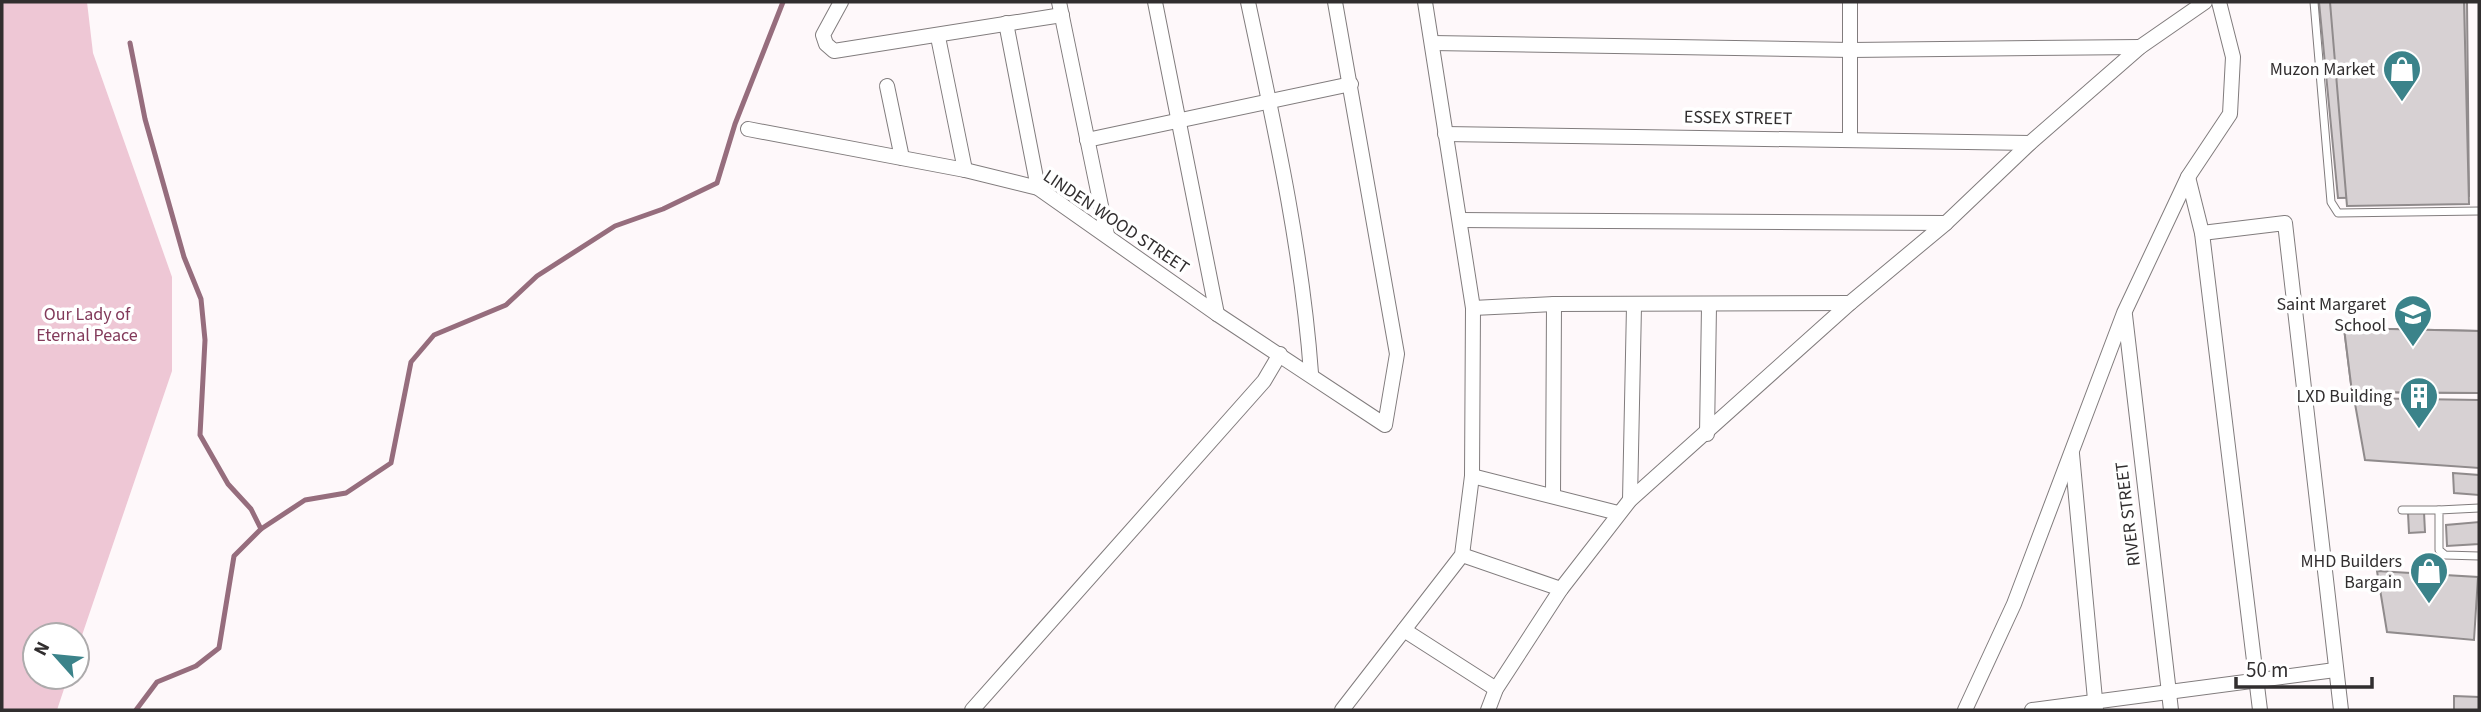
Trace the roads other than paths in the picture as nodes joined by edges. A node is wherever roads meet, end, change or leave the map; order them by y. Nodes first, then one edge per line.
1 (841, 2) edge
2 (1155, 2) edge
3 (1248, 2) edge
4 (1335, 2) edge
5 (1425, 2) edge
6 (1850, 2) edge
7 (2205, 2) edge
8 (2219, 2) edge
9 (2314, 2) edge
10 (1061, 8) edge
11 (1006, 23) junction
12 (938, 37) junction
13 (1432, 43) junction
14 (2140, 47) junction
15 (1851, 50) junction
16 (1351, 84) junction
17 (887, 86) dead end
18 (1269, 102) junction
19 (1179, 122) junction
20 (748, 129) dead end
21 (1445, 135) junction
22 (1850, 138) junction
23 (1087, 140) junction
24 (2031, 143) junction
25 (902, 158) junction
26 (965, 170) junction
27 (2188, 177) junction
28 (1038, 188) junction
29 (2479, 211) edge
30 (1460, 220) junction
31 (1946, 223) junction
32 (2202, 233) junction
33 (1107, 235) junction
34 (1850, 303) junction
35 (1554, 304) junction
36 (1634, 306) junction
37 (1709, 306) junction
38 (1473, 308) junction
39 (2124, 313) junction
40 (1217, 314) junction
41 (1280, 354) junction
42 (1311, 373) junction
43 (1706, 434) junction
44 (2071, 449) junction
45 (1472, 476) junction
46 (1553, 496) junction
47 (1630, 500) junction
48 (2479, 508) edge
49 (2402, 510) dead end
50 (2439, 510) junction
51 (1618, 513) junction
52 (1462, 555) junction
53 (2479, 556) edge
54 (1561, 589) junction
55 (1404, 631) junction
56 (2335, 670) junction
57 (2257, 681) junction
58 (1496, 689) junction
59 (2168, 693) junction
60 (2096, 707) edge
61 (972, 710) edge
62 (1342, 710) edge
63 (1488, 710) edge
64 (1965, 710) edge
65 (2032, 710) edge
66 (2171, 710) edge
67 (2260, 710) edge
68 (2341, 710) edge

1 - 12 street
2 - 19 street
3 - 18 street
4 - 16 street
5 - 13 street
6 - 15 street
7 - 14 street
8 - 27 street
9 - 29 lane
10 - 11 street
10 - 23 street
11 - 12 street
11 - 28 street
12 - 26 street
13 - 15 street
13 - 21 street
14 - 15 street
14 - 24 street
15 - 22 street
16 - 18 street
16 - 42 street, LINDEN WOOD STREET
17 - 25 street
18 - 19 street
18 - 42 street
19 - 23 street
19 - 40 street
20 - 25 street, LINDEN WOOD STREET
21 - 22 street, ESSEX STREET
21 - 30 street
22 - 24 street, ESSEX STREET
23 - 33 street
24 - 31 street
25 - 26 street, LINDEN WOOD STREET
26 - 28 street, LINDEN WOOD STREET
27 - 32 street
27 - 39 street
28 - 33 street, LINDEN WOOD STREET
30 - 31 street
30 - 38 street
31 - 34 street
32 - 56 street
32 - 57 street
33 - 40 street, LINDEN WOOD STREET
34 - 37 street
34 - 43 street
35 - 36 street
35 - 38 street
35 - 46 street
36 - 37 street
36 - 47 street
37 - 43 street
38 - 45 street
39 - 44 street
39 - 59 street, RIVER STREET
40 - 41 street, LINDEN WOOD STREET
41 - 42 street, LINDEN WOOD STREET
41 - 61 street
43 - 47 street
44 - 60 street
44 - 64 street
45 - 46 street
45 - 52 street
46 - 51 street
47 - 51 street
48 - 50 lane
49 - 50 lane
50 - 53 lane
51 - 54 street
52 - 54 street
52 - 55 street
54 - 58 street
55 - 58 street
55 - 62 street
56 - 57 street
56 - 68 street
57 - 59 street
57 - 67 street
58 - 63 street
59 - 60 street
59 - 66 street, RIVER STREET
60 - 65 street

